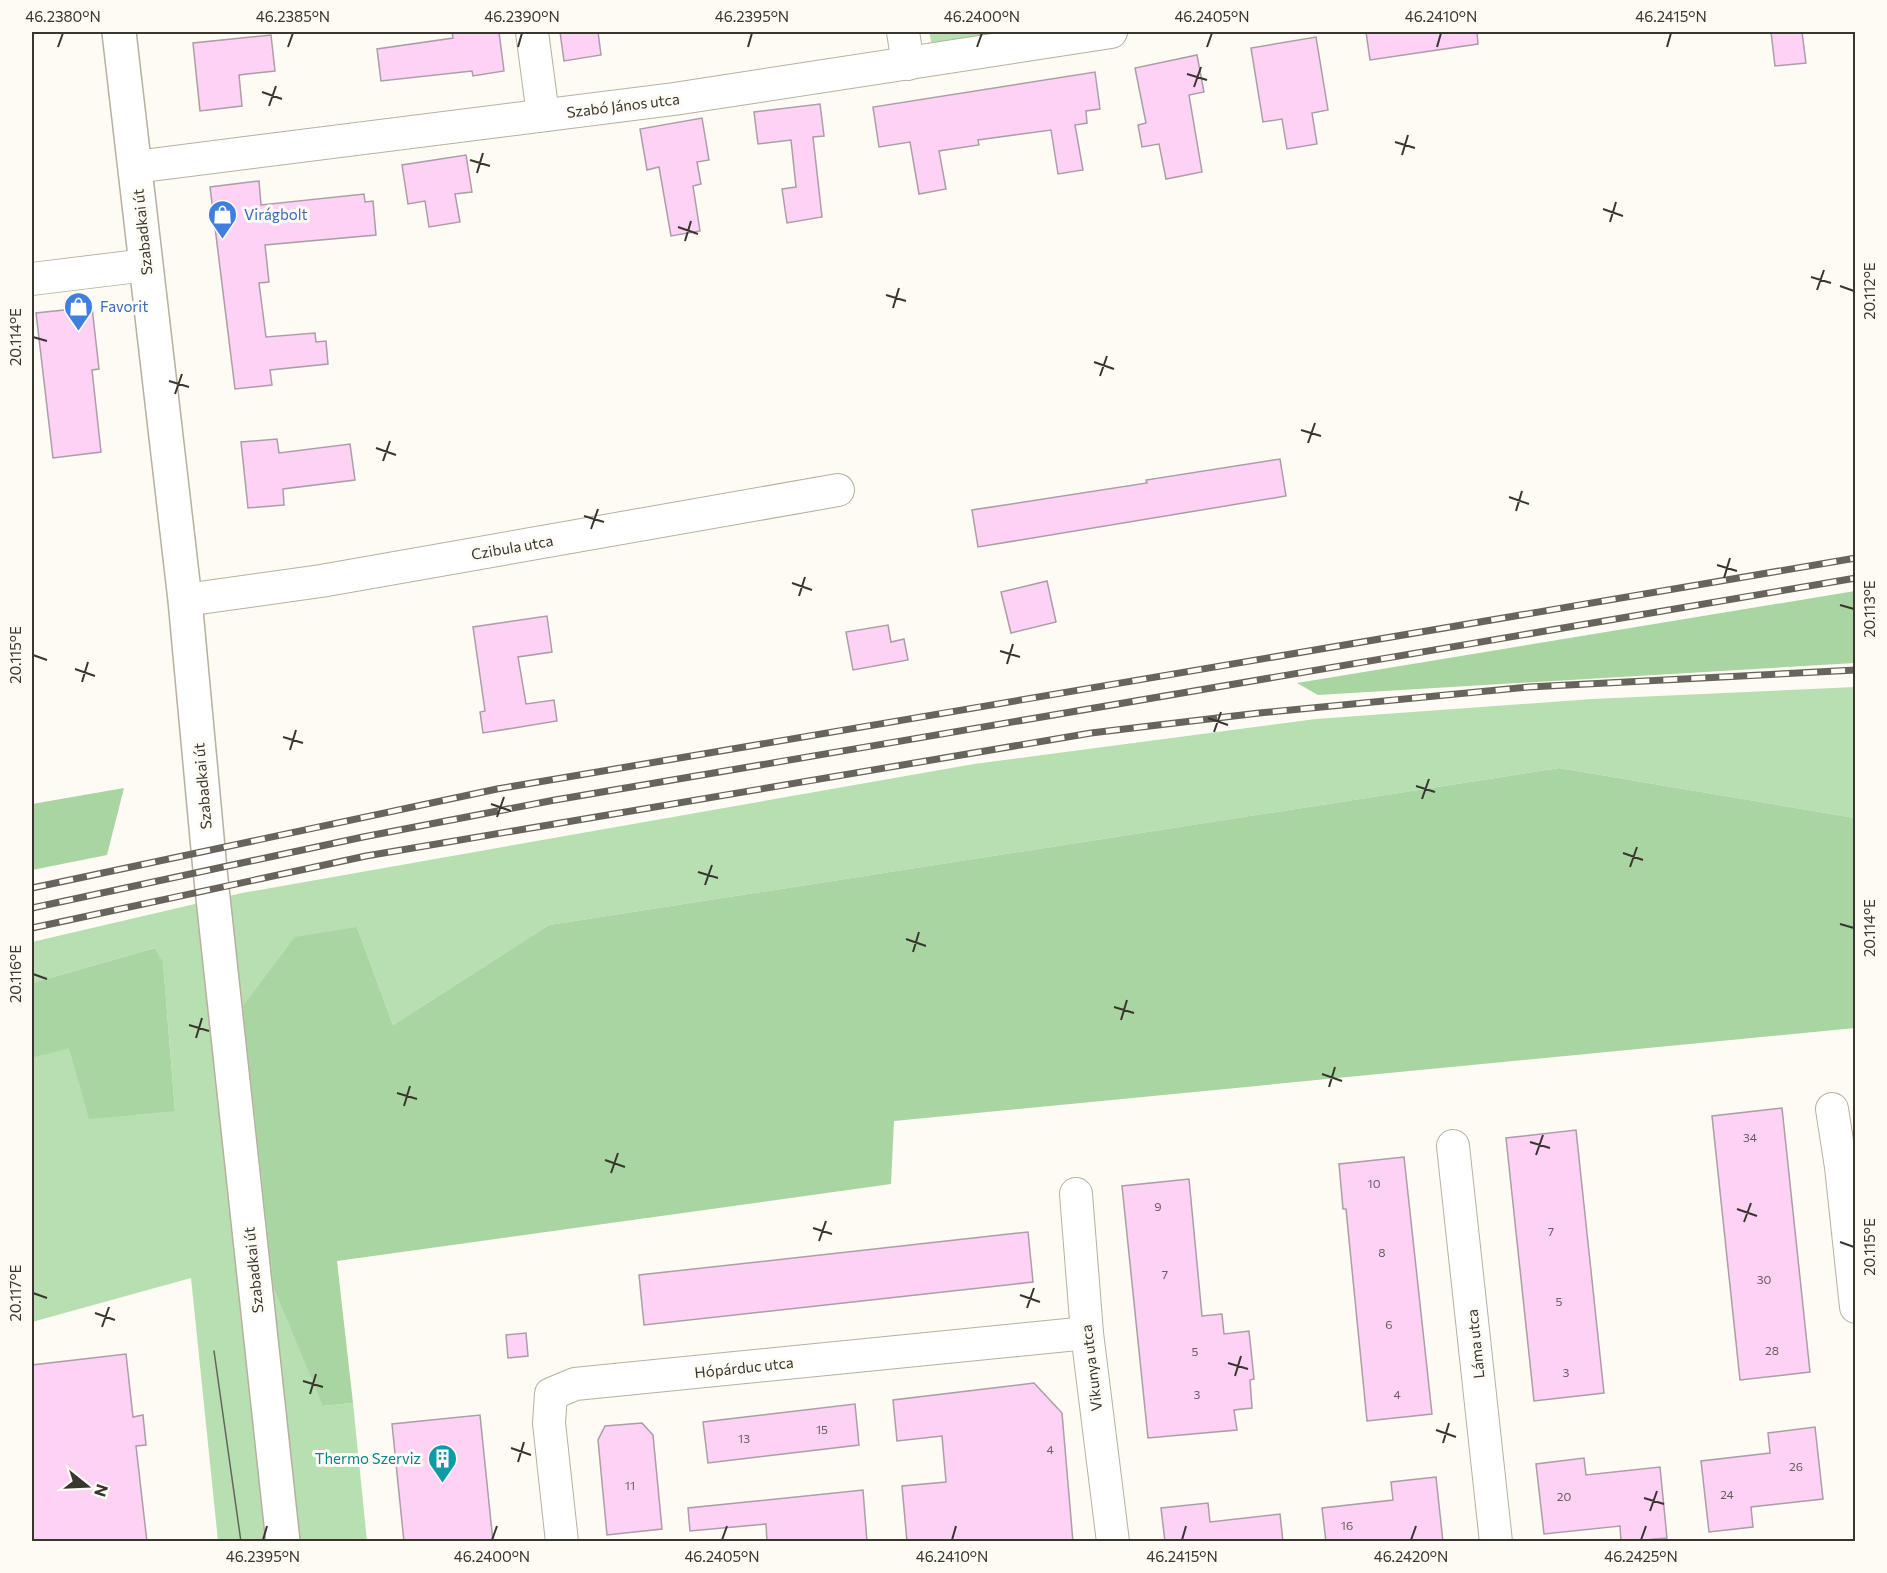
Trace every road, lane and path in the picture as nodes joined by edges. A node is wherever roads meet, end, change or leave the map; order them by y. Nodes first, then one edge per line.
1 (119, 32) edge
2 (532, 32) edge
3 (903, 32) edge
4 (1111, 32) edge
5 (908, 64) junction
6 (543, 115) junction
7 (135, 167) junction
8 (146, 265) junction
9 (32, 279) edge
10 (838, 490) dead end
11 (185, 600) junction
12 (1832, 1108) dead end
13 (1453, 1146) dead end
14 (1076, 1194) dead end
15 (1856, 1308) edge
16 (1087, 1333) junction
17 (283, 1542) edge
18 (561, 1542) edge
19 (1113, 1542) edge
20 (1496, 1542) edge

1 - 7 main road, Szabadkai út
2 - 6 street
3 - 5 street
4 - 5 street, Szabó János utca
5 - 6 street, Szabó János utca
6 - 7 street, Szabó János utca
7 - 8 main road, Szabadkai út
8 - 9 street
8 - 11 main road, Szabadkai út
10 - 11 street, Czibula utca
11 - 17 main road, Szabadkai út
12 - 15 street
13 - 20 street, Láma utca
14 - 16 street, Vikunya utca
16 - 18 street, Hópárduc utca
16 - 19 street, Vikunya utca

